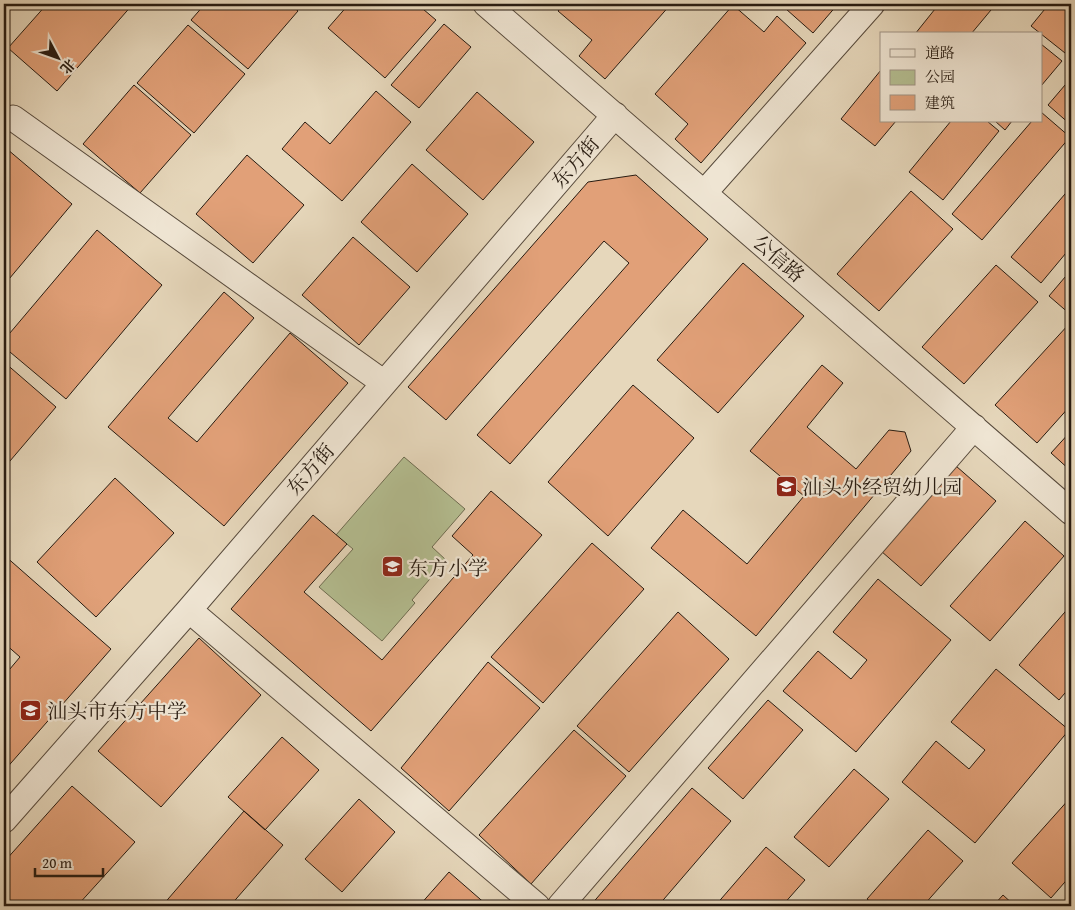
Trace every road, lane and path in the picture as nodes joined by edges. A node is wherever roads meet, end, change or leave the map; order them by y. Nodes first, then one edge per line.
1 (486, 4) edge
2 (872, 4) edge
3 (615, 115) junction
4 (7, 119) edge
5 (704, 193) junction
6 (384, 383) junction
7 (974, 427) junction
8 (1071, 512) edge
9 (189, 610) junction
10 (4, 820) edge
11 (537, 906) edge
12 (560, 906) edge

1 - 3 street, 公信路
2 - 5 street
3 - 5 street, 公信路
3 - 6 street, 东方街
4 - 6 street
5 - 7 street, 公信路
6 - 9 street, 东方街
7 - 8 street, 公信路
7 - 12 street
9 - 10 street, 东方街
9 - 11 street

